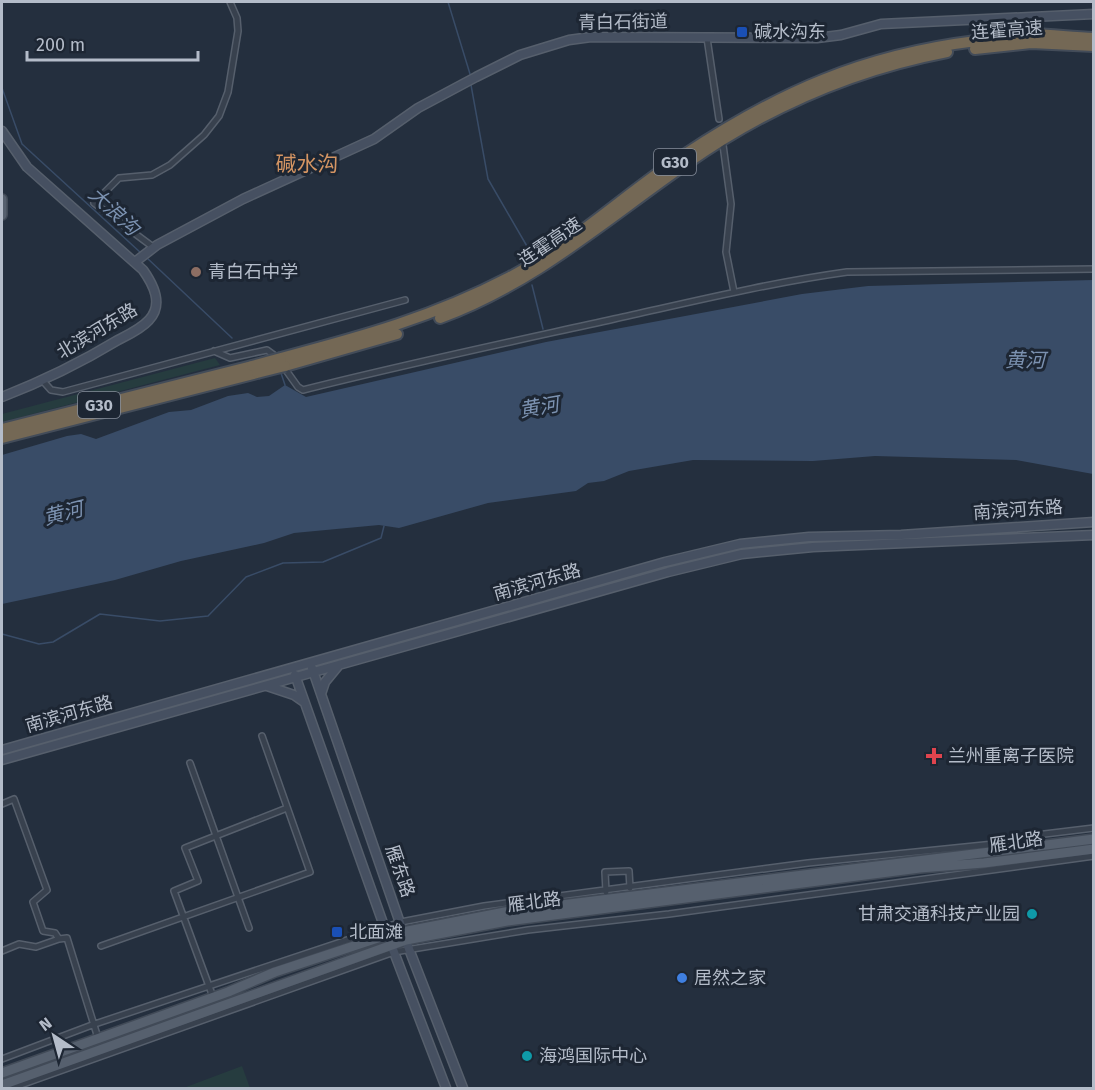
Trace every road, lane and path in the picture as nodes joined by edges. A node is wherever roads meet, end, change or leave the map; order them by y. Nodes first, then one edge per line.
1 (230, 2) edge
2 (1094, 14) edge
3 (707, 38) junction
4 (1094, 38) edge
5 (1094, 46) edge
6 (719, 119) dead end
7 (2, 131) edge
8 (723, 145) dead end
9 (2, 199) edge
10 (2, 215) edge
11 (152, 249) junction
12 (137, 260) junction
13 (1094, 269) edge
14 (734, 292) junction
15 (405, 300) dead end
16 (214, 351) junction
17 (283, 362) junction
18 (255, 369) junction
19 (43, 381) junction
20 (2, 397) edge
21 (2, 429) edge
22 (2, 438) edge
23 (1094, 522) edge
24 (1094, 535) edge
25 (546, 597) junction
26 (546, 607) junction
27 (339, 665) junction
28 (312, 668) junction
29 (295, 673) junction
30 (267, 686) junction
31 (321, 694) junction
32 (305, 702) junction
33 (262, 736) dead end
34 (2, 750) edge
35 (2, 760) edge
36 (190, 764) dead end
37 (2, 804) edge
38 (288, 808) junction
39 (1094, 828) edge
40 (216, 836) junction
41 (1094, 839) edge
42 (1094, 849) edge
43 (1094, 856) edge
44 (630, 888) junction
45 (606, 896) junction
46 (239, 897) junction
47 (183, 917) junction
48 (249, 928) dead end
49 (405, 936) junction
50 (59, 939) junction
51 (389, 939) junction
52 (101, 946) dead end
53 (2, 951) edge
54 (208, 985) junction
55 (213, 998) junction
56 (92, 1025) junction
57 (98, 1038) junction
58 (2, 1059) edge
59 (2, 1073) edge
60 (2, 1085) edge
61 (12, 1089) edge
62 (446, 1089) edge
63 (463, 1089) edge

1 - 11 street
2 - 3 main road, 青白石街道
3 - 6 street
3 - 11 main road, 青白石街道
4 - 17 highway, 连霍高速 / G30
5 - 17 highway, 连霍高速 / G30
7 - 12 main road
8 - 14 street
9 - 10 main road
11 - 12 main road, 青白石街道
12 - 19 main road, 北滨河东路
13 - 14 street
14 - 16 street
15 - 16 street
16 - 19 street
17 - 18 highway, 连霍高速 / G30, bridge
18 - 21 highway, 连霍高速 / G30
18 - 22 highway, 连霍高速 / G30
19 - 20 main road, 北滨河东路
23 - 25 main road, 南滨河东路
24 - 26 main road, 南滨河东路
25 - 26 main road
25 - 28 main road, 南滨河东路
26 - 27 main road, 南滨河东路
27 - 28 main road, 南滨河东路
27 - 31 main road
28 - 29 main road, 南滨河东路
28 - 31 main road, 雁东路
29 - 30 main road, 南滨河东路
29 - 32 main road, 雁东路
29 - 34 main road, 南滨河东路
30 - 32 main road
30 - 35 main road, 南滨河东路
31 - 49 main road, 雁东路
32 - 51 main road, 雁东路
33 - 38 street
36 - 40 street
37 - 50 street
38 - 40 street
38 - 46 street
39 - 44 street
40 - 46 street
40 - 47 street
41 - 45 main road, 雁北路
42 - 49 main road, 雁北路
43 - 49 street
44 - 45 street
44 - 45 street
45 - 49 main road, 雁北路
46 - 47 street
46 - 48 street
47 - 52 street
47 - 54 street
49 - 51 main road, 雁北路
49 - 51 street
49 - 63 main road, 雁东路
50 - 53 street
50 - 56 street
51 - 54 street
51 - 55 main road, 雁北路
51 - 60 main road, 雁北路
51 - 61 street
51 - 62 main road, 雁东路
54 - 55 street
54 - 56 street
55 - 57 main road, 雁北路
56 - 57 street
56 - 58 street
57 - 59 main road, 雁北路

